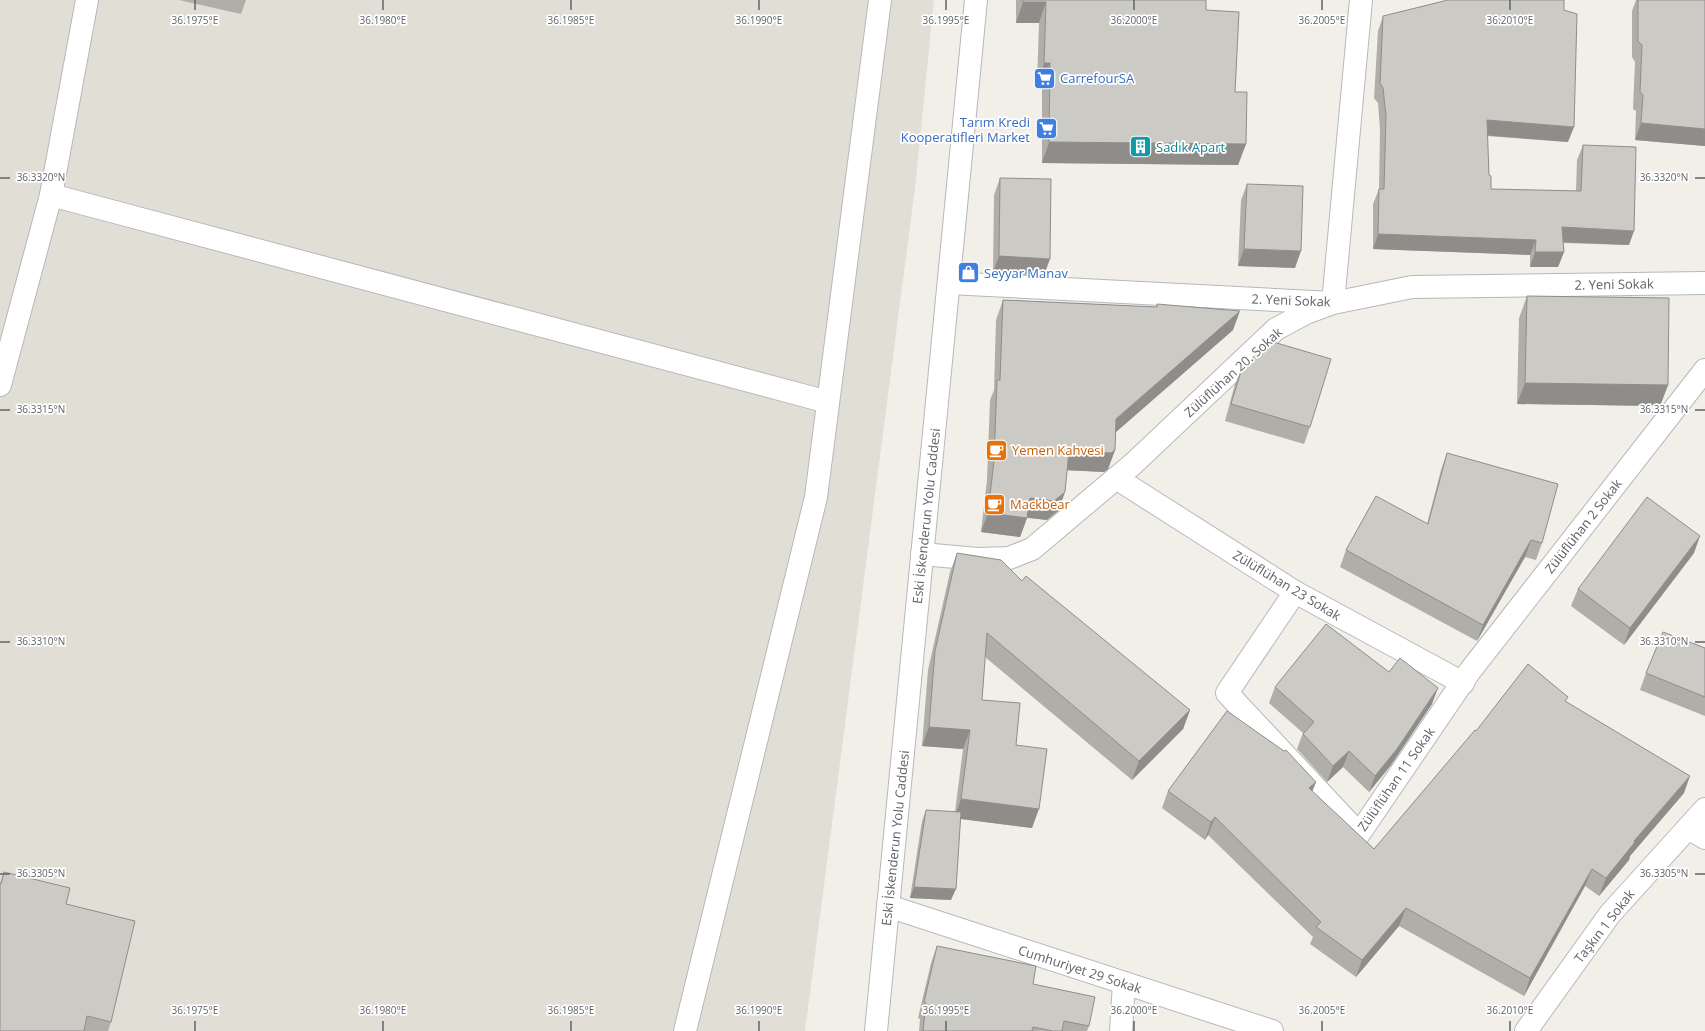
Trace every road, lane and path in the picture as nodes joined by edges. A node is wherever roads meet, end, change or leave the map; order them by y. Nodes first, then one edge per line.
1 (87, 0) edge
2 (880, 0) edge
3 (976, 0) edge
4 (1361, 0) edge
5 (51, 195) junction
6 (1705, 283) edge
7 (949, 284) junction
8 (1333, 302) junction
9 (1705, 370) edge
10 (0, 385) edge
11 (828, 402) junction
12 (1116, 478) junction
13 (922, 554) junction
14 (1295, 592) junction
15 (1463, 683) junction
16 (1705, 809) edge
17 (1696, 833) edge
18 (888, 906) junction
19 (1124, 983) junction
20 (685, 1031) edge
21 (876, 1031) edge
22 (1121, 1031) edge
23 (1272, 1031) edge
24 (1526, 1031) edge

1 - 5 street
2 - 11 street
3 - 7 street, Eski İskenderun Yolu Caddesi
4 - 8 street
5 - 10 street
5 - 11 street
6 - 8 street, 2. Yeni Sokak
7 - 8 street, 2. Yeni Sokak
7 - 13 street, Eski İskenderun Yolu Caddesi
8 - 12 street, Zülüflühan 20. Sokak
9 - 15 street, Zülüflühan 2 Sokak
11 - 20 street
12 - 13 street, Zülüflühan 20. Sokak
12 - 14 street, Zülüflühan 23 Sokak
13 - 18 street, Eski İskenderun Yolu Caddesi
14 - 15 street, Zülüflühan 23 Sokak
14 - 15 street, Zülüflühan 11 Sokak
16 - 17 street, Taşkın 1 Sokak
17 - 24 street, Taşkın 1 Sokak
18 - 19 street, Cumhuriyet 29 Sokak
18 - 21 street, Eski İskenderun Yolu Caddesi
19 - 22 street
19 - 23 street, Cumhuriyet 29 Sokak

